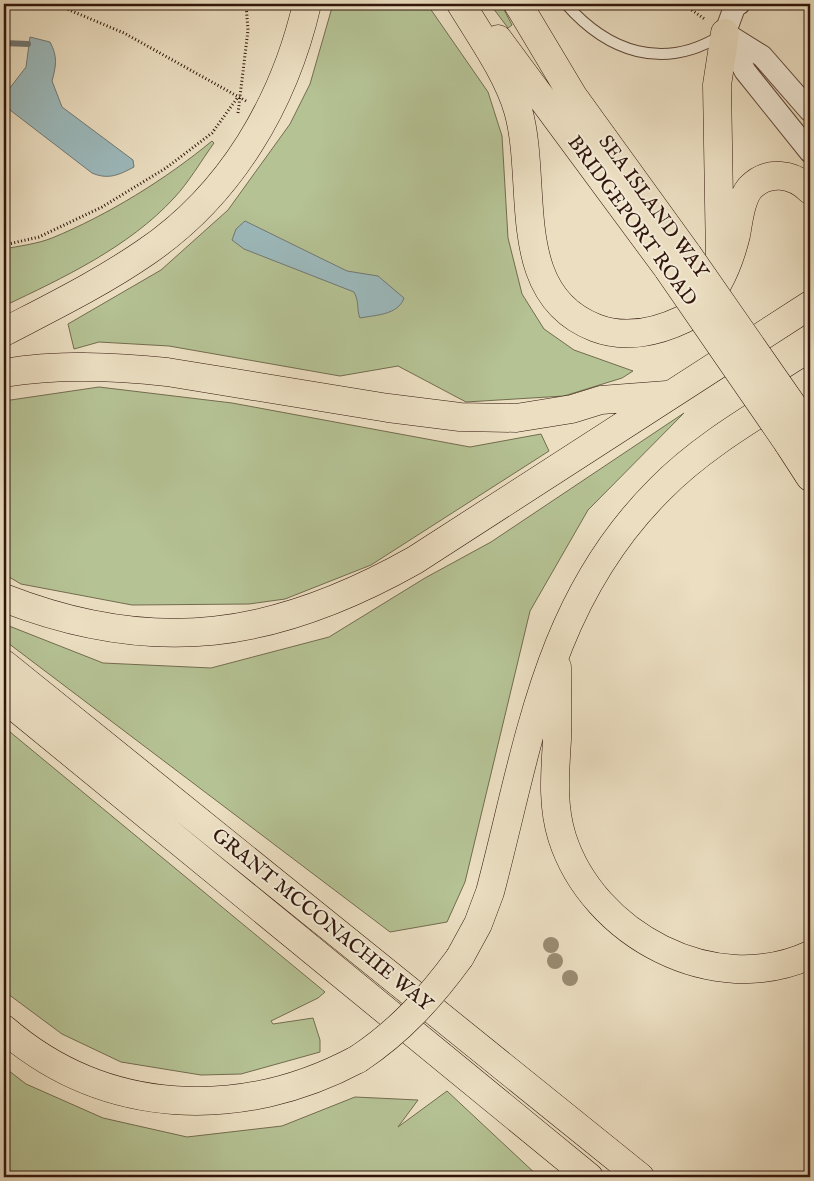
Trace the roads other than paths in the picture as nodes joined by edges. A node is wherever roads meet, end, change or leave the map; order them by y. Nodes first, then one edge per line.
1 (307, 4) edge
2 (461, 4) edge
3 (472, 4) edge
4 (518, 4) edge
5 (566, 4) edge
6 (739, 4) edge
7 (725, 33) junction
8 (810, 111) edge
9 (810, 152) edge
10 (810, 190) edge
11 (678, 262) junction
12 (720, 278) junction
13 (810, 305) edge
14 (4, 332) edge
15 (4, 373) edge
16 (810, 381) edge
17 (671, 395) junction
18 (802, 434) edge
19 (810, 477) edge
20 (4, 598) edge
21 (557, 648) junction
22 (4, 664) edge
23 (4, 698) edge
24 (810, 955) edge
25 (4, 1029) edge
26 (589, 1177) edge
27 (640, 1177) edge

1 - 14 main road
2 - 12 main road
3 - 11 main road, BRIDGEPORT ROAD
4 - 11 main road, SEA ISLAND WAY
5 - 7 lane
6 - 7 street
7 - 8 street
7 - 9 street
7 - 12 main road
10 - 12 main road
11 - 18 main road, SEA ISLAND WAY, bridge
13 - 17 main road
15 - 17 main road
16 - 21 main road
17 - 20 main road
18 - 19 main road, SEA ISLAND WAY
21 - 24 main road
21 - 25 main road, bridge
22 - 27 main road, GRANT MCCONACHIE WAY
23 - 26 main road, GRANT MCCONACHIE WAY

